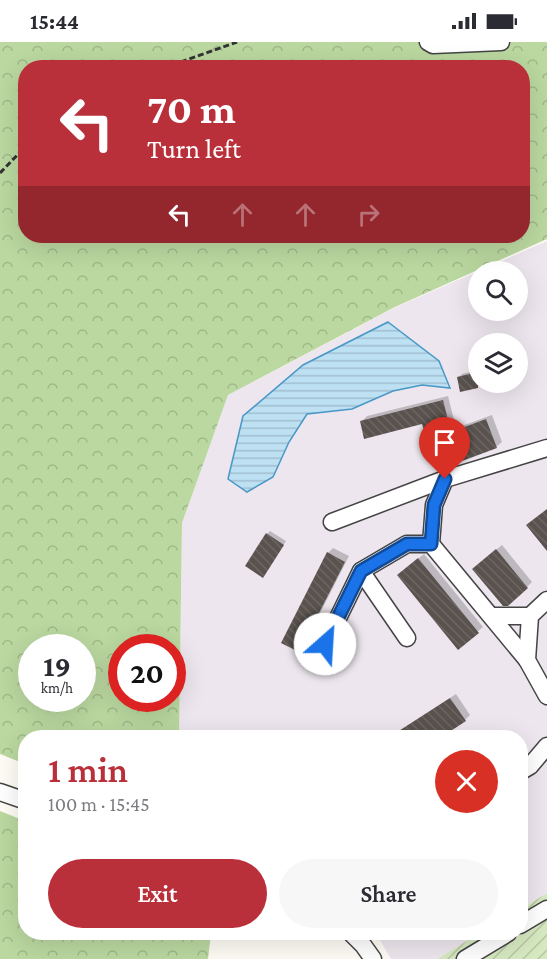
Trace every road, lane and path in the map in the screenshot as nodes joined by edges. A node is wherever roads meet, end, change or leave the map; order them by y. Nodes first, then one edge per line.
1 (237, 42) edge
2 (428, 42) edge
3 (501, 42) edge
4 (186, 60) edge
5 (18, 154) edge
6 (0, 173) edge
7 (547, 448) edge
8 (445, 479) junction
9 (332, 522) dead end
10 (431, 544) junction
11 (361, 571) junction
12 (547, 600) edge
13 (491, 616) junction
14 (530, 616) junction
15 (407, 638) dead end
16 (527, 660) junction
17 (316, 663) dead end
18 (547, 696) edge
19 (547, 746) edge
20 (528, 767) edge
21 (0, 792) edge
22 (18, 798) edge
23 (547, 909) edge
24 (528, 920) edge
25 (358, 940) edge
26 (496, 940) edge
27 (373, 959) edge
28 (465, 959) edge

1 - 4 path
2 - 3 street
5 - 6 path
7 - 8 street
8 - 9 street
8 - 10 street
10 - 11 street
10 - 13 street
11 - 15 street
11 - 17 street
12 - 14 street
13 - 14 street
13 - 16 street
14 - 16 street
16 - 18 street
19 - 20 street
21 - 22 street
23 - 24 street
25 - 27 street
26 - 28 street

